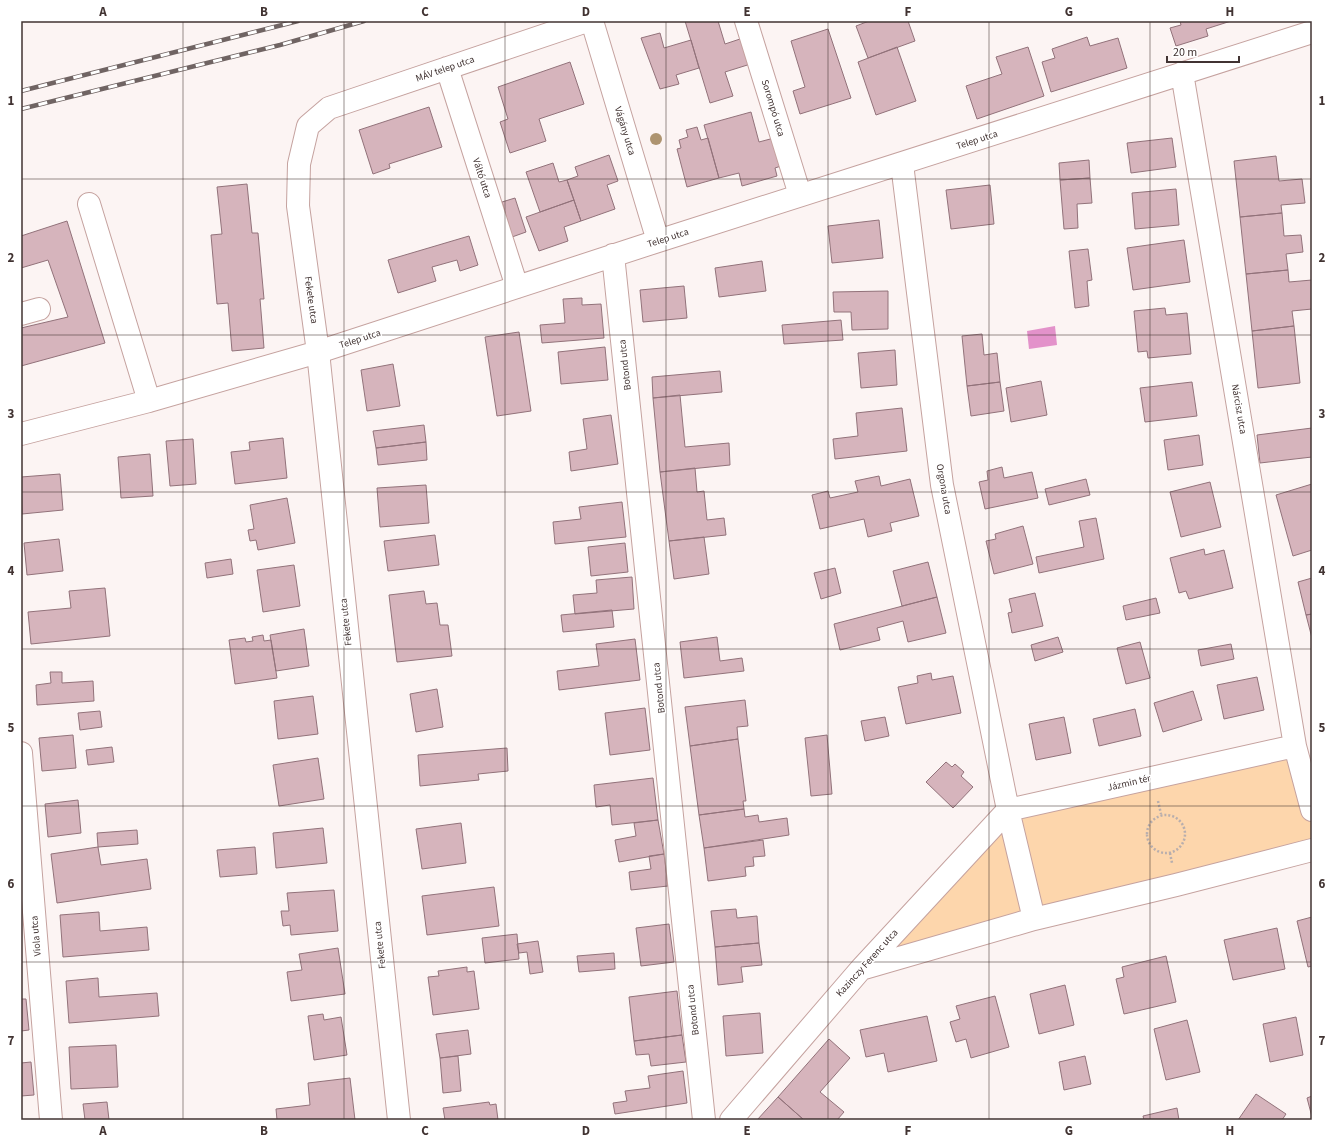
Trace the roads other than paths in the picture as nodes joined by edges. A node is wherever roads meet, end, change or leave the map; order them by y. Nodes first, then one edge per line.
1 (587, 21) edge
2 (592, 21) edge
3 (746, 21) edge
4 (1312, 32) edge
5 (447, 68) junction
6 (1182, 73) junction
7 (308, 126) joint
8 (902, 164) junction
9 (800, 195) junction
10 (89, 204) dead end
11 (658, 241) junction
12 (613, 255) junction
13 (517, 287) junction
14 (318, 352) junction
15 (149, 401) junction
16 (21, 434) edge
17 (1295, 746) junction
18 (21, 753) edge
19 (1008, 810) junction
20 (1312, 810) edge
21 (1312, 850) edge
22 (1034, 919) junction
23 (861, 969) junction
24 (51, 1120) edge
25 (399, 1120) edge
26 (704, 1120) edge
27 (731, 1120) edge

1 - 5 street, MÁV telep utca
2 - 11 street, Vágány utca
3 - 9 street, Sorompó utca
4 - 6 street, Telep utca
5 - 7 street, MÁV telep utca
5 - 13 street, Váltó utca
6 - 8 street, Telep utca
6 - 17 street, Nárcisz utca
7 - 14 street, Fekete utca
8 - 9 street, Telep utca
8 - 19 street, Orgona utca
9 - 11 street, Telep utca
10 - 15 street
11 - 12 street, Telep utca
12 - 13 street, Telep utca
12 - 26 street, Botond utca
13 - 14 street, Telep utca
14 - 15 street, Telep utca
14 - 25 street, Fekete utca
15 - 16 street, Telep utca
17 - 19 street, Jázmin tér
17 - 20 street
18 - 24 street, Viola utca
19 - 22 street
19 - 23 street, Kazinczy Ferenc utca
21 - 22 street
22 - 23 street
23 - 27 street, Kazinczy Ferenc utca

